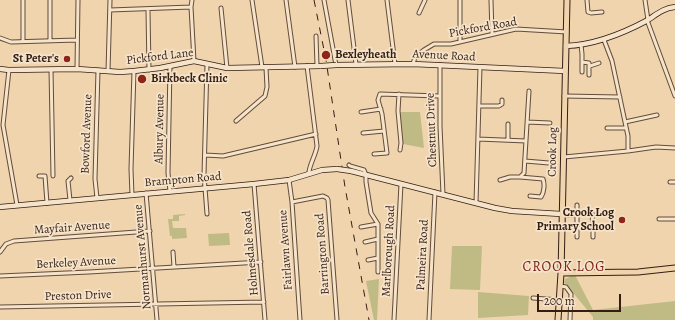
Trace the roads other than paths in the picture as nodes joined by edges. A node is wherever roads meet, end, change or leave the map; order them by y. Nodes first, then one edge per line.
1 (23, 0) edge
2 (50, 0) edge
3 (78, 0) edge
4 (110, 0) edge
5 (192, 0) edge
6 (252, 0) edge
7 (286, 0) edge
8 (324, 0) edge
9 (348, 0) edge
10 (387, 0) edge
11 (425, 0) edge
12 (460, 0) edge
13 (491, 0) edge
14 (567, 0) edge
15 (587, 0) edge
16 (644, 0) edge
17 (191, 7) junction
18 (675, 7) edge
19 (221, 8) dead end
20 (110, 10) junction
21 (148, 10) junction
22 (602, 12) dead end
23 (420, 13) dead end
24 (647, 20) junction
25 (567, 32) junction
26 (492, 34) junction
27 (316, 36) dead end
28 (0, 38) edge
29 (50, 40) junction
30 (77, 40) junction
31 (604, 40) junction
32 (23, 41) junction
33 (460, 41) junction
34 (580, 45) junction
35 (566, 46) junction
36 (194, 61) junction
37 (582, 62) junction
38 (599, 63) dead end
39 (207, 64) junction
40 (356, 64) junction
41 (395, 64) junction
42 (413, 64) junction
43 (336, 65) junction
44 (440, 65) junction
45 (170, 66) junction
46 (307, 66) junction
47 (319, 66) junction
48 (590, 66) junction
49 (295, 67) junction
50 (480, 67) junction
51 (227, 68) junction
52 (264, 68) junction
53 (0, 69) edge
54 (52, 69) junction
55 (77, 69) junction
56 (9, 70) junction
57 (98, 70) junction
58 (149, 70) junction
59 (108, 71) junction
60 (134, 71) junction
61 (565, 71) junction
62 (582, 72) dead end
63 (589, 75) dead end
64 (529, 91) dead end
65 (399, 94) junction
66 (439, 96) junction
67 (564, 96) junction
68 (675, 96) edge
69 (620, 97) junction
70 (502, 100) dead end
71 (5, 103) junction
72 (0, 104) edge
73 (479, 106) junction
74 (381, 109) junction
75 (361, 112) dead end
76 (657, 115) dead end
77 (236, 122) dead end
78 (527, 122) junction
79 (625, 122) junction
80 (550, 123) dead end
81 (508, 124) dead end
82 (607, 128) dead end
83 (626, 128) junction
84 (384, 131) junction
85 (363, 133) dead end
86 (316, 134) junction
87 (478, 139) junction
88 (508, 140) junction
89 (526, 141) junction
90 (675, 148) edge
91 (400, 150) dead end
92 (628, 151) junction
93 (374, 154) dead end
94 (205, 155) junction
95 (563, 158) junction
96 (525, 161) junction
97 (549, 163) dead end
98 (349, 165) dead end
99 (310, 174) junction
100 (366, 175) junction
101 (39, 176) dead end
102 (53, 176) dead end
103 (71, 178) dead end
104 (520, 178) junction
105 (289, 180) junction
106 (500, 180) dead end
107 (670, 182) dead end
108 (675, 182) edge
109 (254, 184) junction
110 (401, 184) junction
111 (205, 188) junction
112 (170, 191) junction
113 (435, 192) junction
114 (146, 193) junction
115 (443, 194) junction
116 (132, 195) junction
117 (530, 196) dead end
118 (97, 198) junction
119 (70, 200) junction
120 (292, 202) junction
121 (47, 203) junction
122 (476, 203) junction
123 (17, 205) junction
124 (577, 205) dead end
125 (0, 207) edge
126 (588, 213) dead end
127 (207, 214) dead end
128 (561, 215) junction
129 (577, 215) junction
130 (659, 219) dead end
131 (675, 219) edge
132 (378, 224) junction
133 (361, 227) dead end
134 (593, 227) junction
135 (577, 228) junction
136 (150, 232) junction
137 (577, 237) dead end
138 (593, 237) dead end
139 (378, 240) junction
140 (365, 242) dead end
141 (0, 252) edge
142 (173, 252) dead end
143 (378, 258) junction
144 (368, 260) dead end
145 (261, 262) junction
146 (174, 267) junction
147 (153, 268) junction
148 (675, 268) edge
149 (374, 270) dead end
150 (561, 272) junction
151 (0, 276) edge
152 (560, 286) junction
153 (533, 298) dead end
154 (559, 300) junction
155 (264, 302) junction
156 (156, 303) junction
157 (0, 307) edge
158 (157, 320) edge
159 (265, 320) edge
160 (300, 320) edge
161 (337, 320) edge
162 (394, 320) edge
163 (429, 320) edge
164 (558, 320) edge
165 (570, 320) edge

1 - 32 street
2 - 29 street
3 - 30 street
4 - 20 street
5 - 17 street
6 - 52 street
7 - 49 street
8 - 43 street
9 - 40 street
10 - 41 street
11 - 23 street
12 - 33 street
13 - 26 street
14 - 25 main road, Crook Log
15 - 22 street
16 - 24 street
17 - 21 street
17 - 36 street
18 - 24 street
19 - 51 street
20 - 21 street
20 - 59 street
21 - 58 street
24 - 31 street
24 - 68 street
25 - 26 street, Pickford Road
25 - 35 main road, Crook Log
26 - 33 street, Pickford Road
27 - 47 street
28 - 32 street
29 - 30 street
29 - 32 street
30 - 55 street
31 - 34 street
31 - 69 street
33 - 42 street, Pickford Road
34 - 35 street
34 - 37 street
35 - 61 main road, Crook Log
36 - 39 street, Pickford Lane
36 - 45 street, Pickford Lane
37 - 48 street
37 - 62 street
38 - 48 street
39 - 51 street, Pickford Lane
39 - 94 street
40 - 41 street, Avenue Road
40 - 43 street, Avenue Road
41 - 42 street, Avenue Road
42 - 44 street, Avenue Road
43 - 47 street, Avenue Road, bridge
44 - 50 street, Avenue Road
44 - 66 street, Chestnut Drive
45 - 58 street, Pickford Lane
45 - 112 street, Albury Avenue
46 - 47 street, Pickford Lane
46 - 49 street, Pickford Lane
46 - 86 street
48 - 63 street
49 - 52 street, Pickford Lane
50 - 61 street, Avenue Road
50 - 73 street
51 - 52 street, Pickford Lane
52 - 77 street
53 - 56 street, Pickford Lane
54 - 55 street, Pickford Lane
54 - 56 street, Pickford Lane
54 - 102 street
55 - 57 street, Pickford Lane
56 - 71 street
57 - 59 street, Pickford Lane
57 - 118 street, Bowford Avenue
58 - 60 street, Pickford Lane
59 - 60 street, Pickford Lane
60 - 116 street
61 - 67 main road, Crook Log
64 - 78 street
65 - 66 street
65 - 74 street
65 - 91 street
66 - 115 street, Chestnut Drive
67 - 69 street
67 - 95 main road, Crook Log
69 - 79 street
70 - 73 street
71 - 72 street
71 - 123 street
73 - 87 street
74 - 75 street
74 - 84 street
76 - 79 street
78 - 80 street
78 - 89 street
79 - 83 street
81 - 88 street
82 - 83 street
83 - 92 street
84 - 85 street
84 - 93 street
86 - 94 street
86 - 99 street
87 - 88 street
87 - 122 street
88 - 89 street
89 - 96 street
90 - 92 street
92 - 95 street
94 - 111 street
95 - 128 main road, Crook Log
96 - 97 street
96 - 104 street
98 - 100 street, Brampton Road
99 - 100 street, Brampton Road, bridge
99 - 105 street, Brampton Road
100 - 110 street, Brampton Road
100 - 132 street
101 - 121 street
103 - 119 street
104 - 106 street
104 - 117 street
105 - 109 street, Brampton Road
105 - 120 street, Fairlawn Avenue
107 - 108 street
109 - 111 street, Brampton Road
109 - 145 street, Holmesdale Road
110 - 113 street, Brampton Road
110 - 162 street, Marlborough Road
111 - 112 street, Brampton Road
111 - 127 street
112 - 114 street, Brampton Road
113 - 115 street, Brampton Road
113 - 163 street, Palmeira Road
114 - 116 street, Brampton Road
114 - 136 street, Normanhurst Avenue
115 - 122 street, Brampton Road
116 - 118 street, Brampton Road
118 - 119 street, Brampton Road
119 - 121 street, Brampton Road
120 - 160 street, Fairlawn Avenue
120 - 161 street, Barrington Road
121 - 123 street, Brampton Road
122 - 128 street, Brampton Road
123 - 125 street, Brampton Road
124 - 129 street
126 - 134 street
128 - 129 street
128 - 150 main road, Crook Log
129 - 135 street
130 - 131 street
132 - 133 street
132 - 139 street
134 - 135 street
134 - 138 street
135 - 137 street
136 - 141 street, Mayfair Avenue
136 - 147 street, Normanhurst Avenue
139 - 140 street
139 - 143 street
142 - 146 street
143 - 144 street
143 - 149 street
145 - 146 street, Berkeley Avenue
145 - 155 street, Holmesdale Road
146 - 147 street, Berkeley Avenue
147 - 151 street, Berkeley Avenue
147 - 156 street, Normanhurst Avenue
148 - 150 main road
150 - 152 main road, Crook Log
152 - 154 main road, Crook Log
152 - 165 street
153 - 154 street
154 - 164 main road, Crook Log
155 - 156 street, Preston Drive
155 - 159 street, Holmesdale Road
156 - 157 street, Preston Drive
156 - 158 street, Normanhurst Avenue

